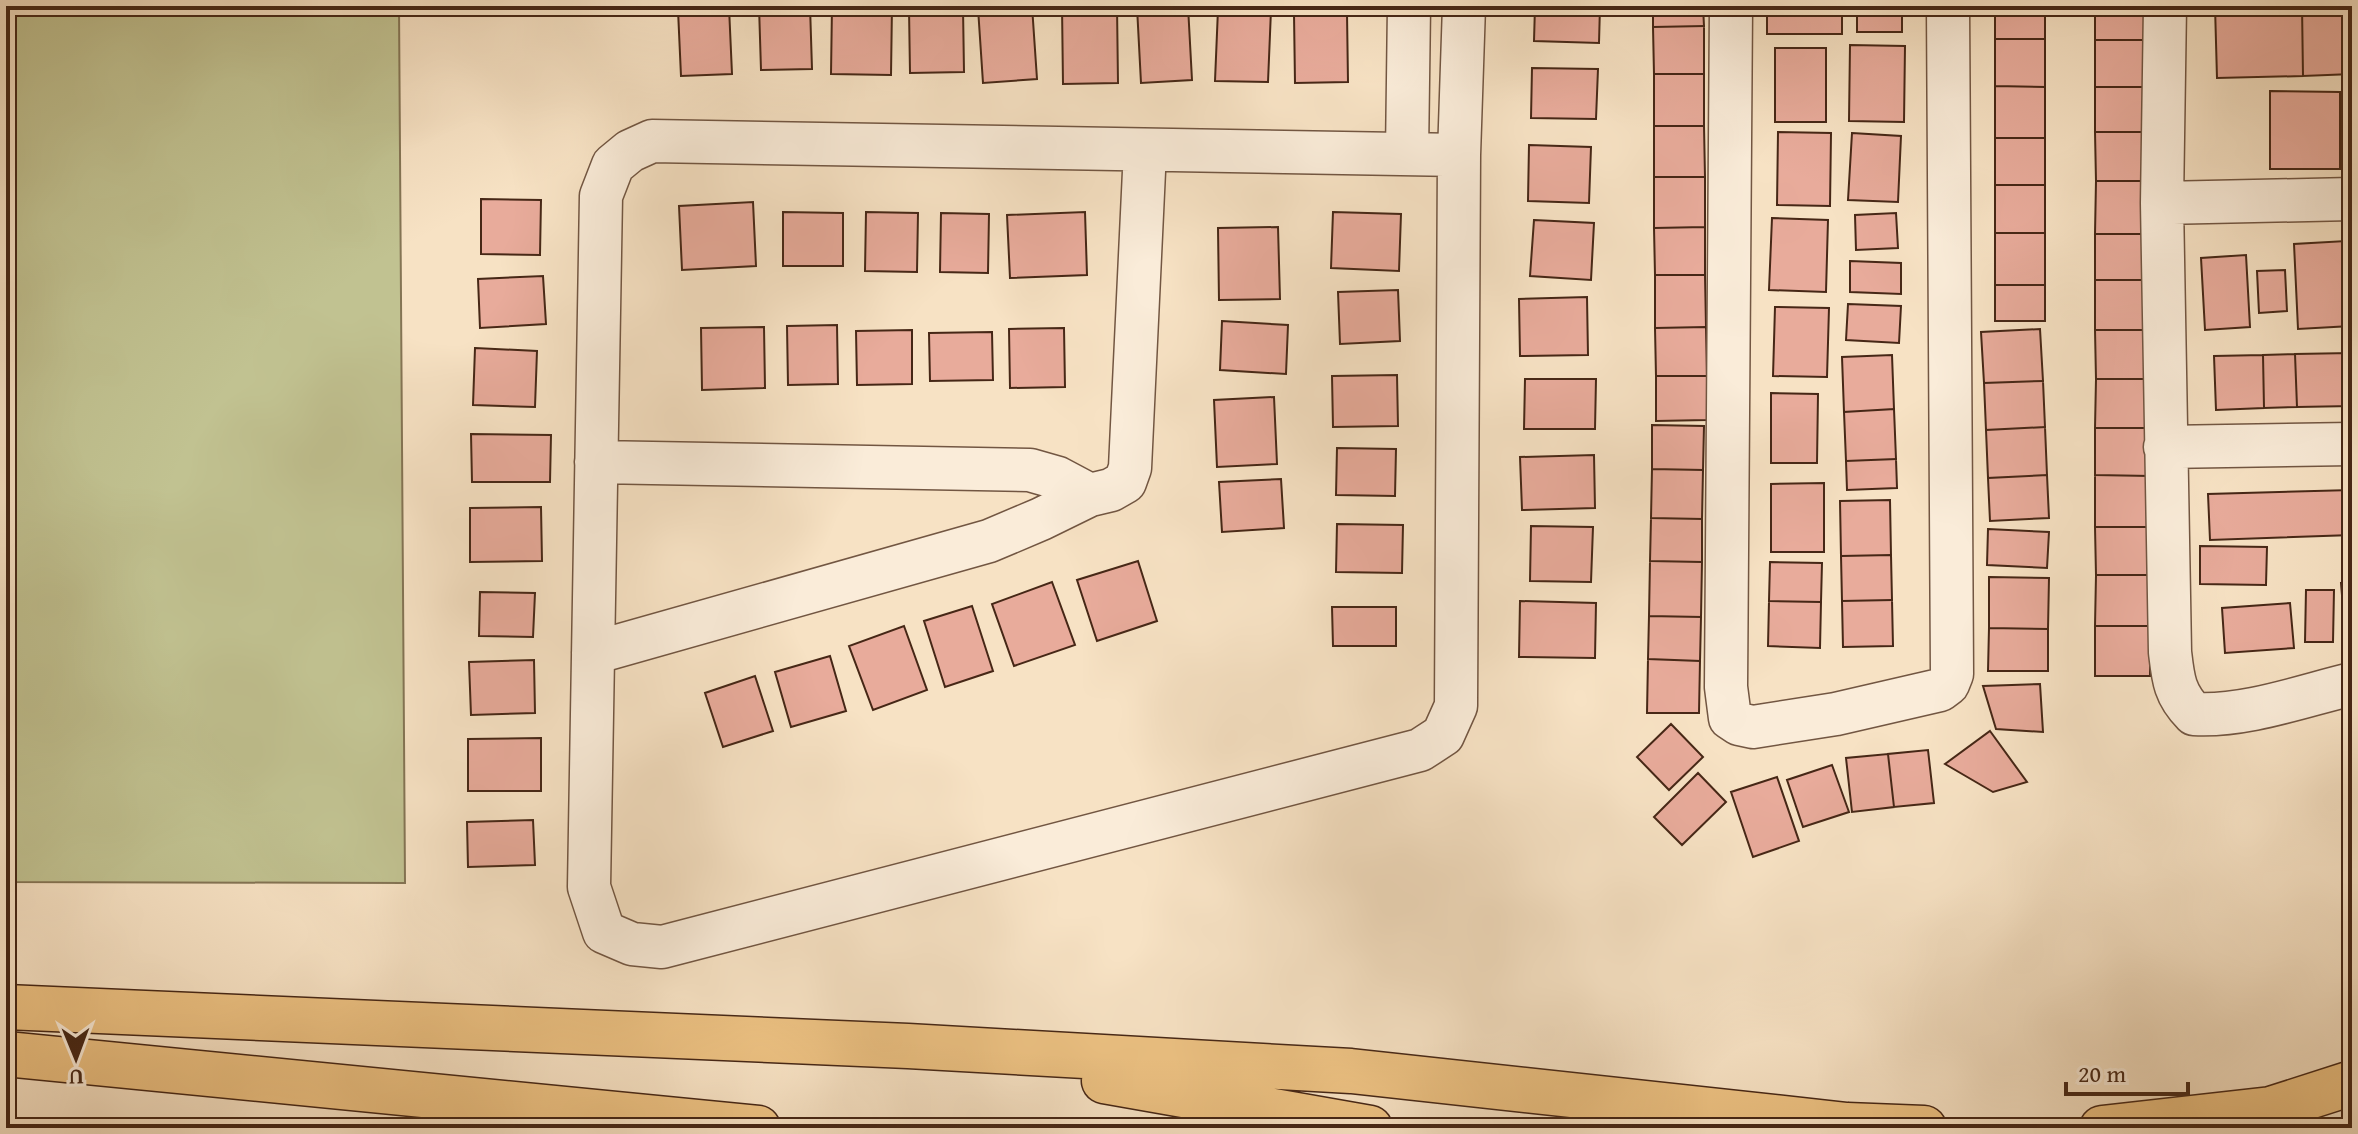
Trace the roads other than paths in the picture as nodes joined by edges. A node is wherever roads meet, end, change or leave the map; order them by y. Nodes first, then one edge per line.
1 (1409, 6) edge
2 (1464, 6) edge
3 (1731, 6) edge
4 (1948, 6) edge
5 (2165, 6) edge
6 (1145, 150) junction
7 (1407, 154) junction
8 (1459, 155) junction
9 (2352, 199) edge
10 (2162, 203) junction
11 (2352, 444) edge
12 (2165, 447) junction
13 (596, 462) junction
14 (1090, 495) junction
15 (593, 653) junction
16 (2352, 684) edge
17 (6, 1007) edge
18 (908, 1046) junction
19 (6, 1054) edge
20 (2352, 1083) edge
21 (758, 1128) edge
22 (1370, 1128) edge
23 (1924, 1128) edge
24 (2102, 1128) edge

1 - 7 street
2 - 8 street
3 - 4 street
5 - 10 street
6 - 7 street
6 - 13 street
6 - 14 street
7 - 8 street
8 - 15 street
9 - 10 street
10 - 12 street
11 - 12 street
12 - 16 street
13 - 14 street
13 - 15 street
14 - 15 street
17 - 18 highway
18 - 22 highway
18 - 23 highway
19 - 21 highway
20 - 24 highway

